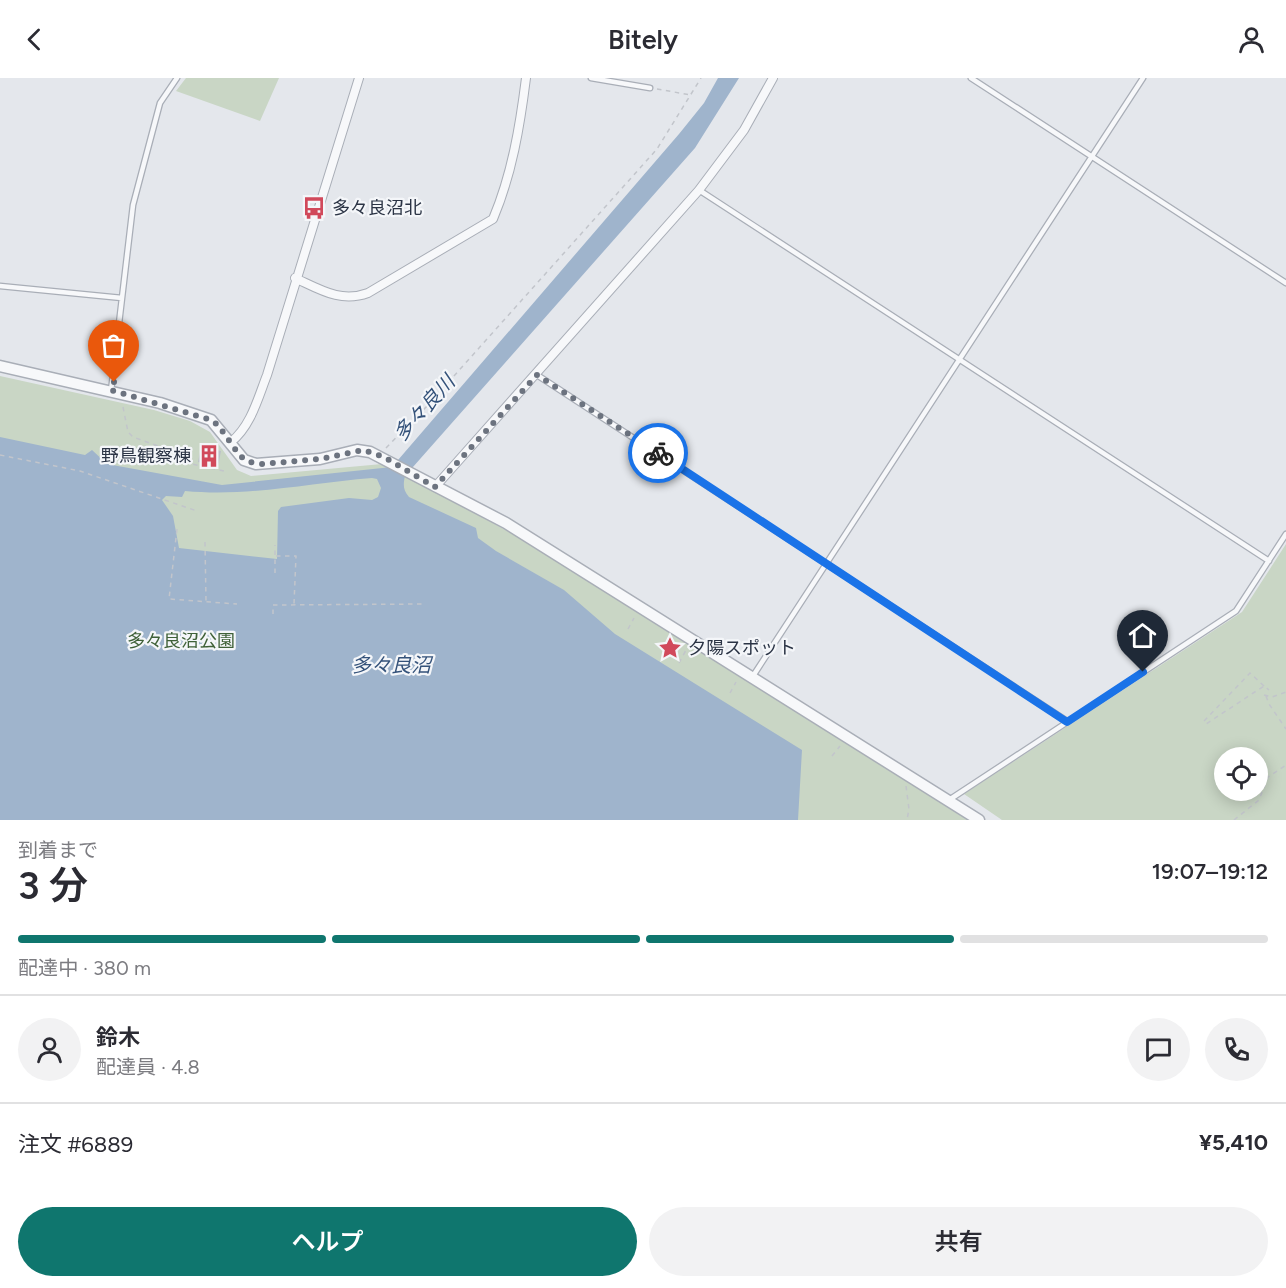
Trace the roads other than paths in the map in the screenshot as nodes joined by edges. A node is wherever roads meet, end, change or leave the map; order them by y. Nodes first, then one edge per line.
1 (177, 78) edge
2 (359, 78) edge
3 (526, 78) edge
4 (591, 78) edge
5 (772, 78) edge
6 (971, 78) edge
7 (1143, 78) edge
8 (650, 88) road end
9 (1091, 157) junction
10 (699, 190) junction
11 (296, 278) junction
12 (1286, 282) edge
13 (0, 286) edge
14 (122, 298) junction
15 (960, 360) junction
16 (0, 366) edge
17 (537, 375) junction
18 (111, 390) junction
19 (231, 442) junction
20 (435, 487) junction
21 (1286, 534) edge
22 (1269, 561) junction
23 (828, 563) junction
24 (752, 677) junction
25 (1067, 722) junction
26 (948, 800) junction
27 (979, 820) edge

1 - 14 lane
2 - 11 street
3 - 11 street
4 - 8 lane
5 - 10 street
6 - 9 lane
7 - 9 lane
9 - 12 lane
9 - 15 lane
10 - 15 lane
10 - 17 street
11 - 19 street
13 - 14 lane
14 - 18 lane
15 - 22 lane
15 - 23 lane
16 - 18 street
17 - 20 street
17 - 23 lane
18 - 19 street
19 - 20 street
20 - 24 street
21 - 22 lane
22 - 25 lane
23 - 24 lane
23 - 25 lane
24 - 26 street
25 - 26 lane
26 - 27 street

